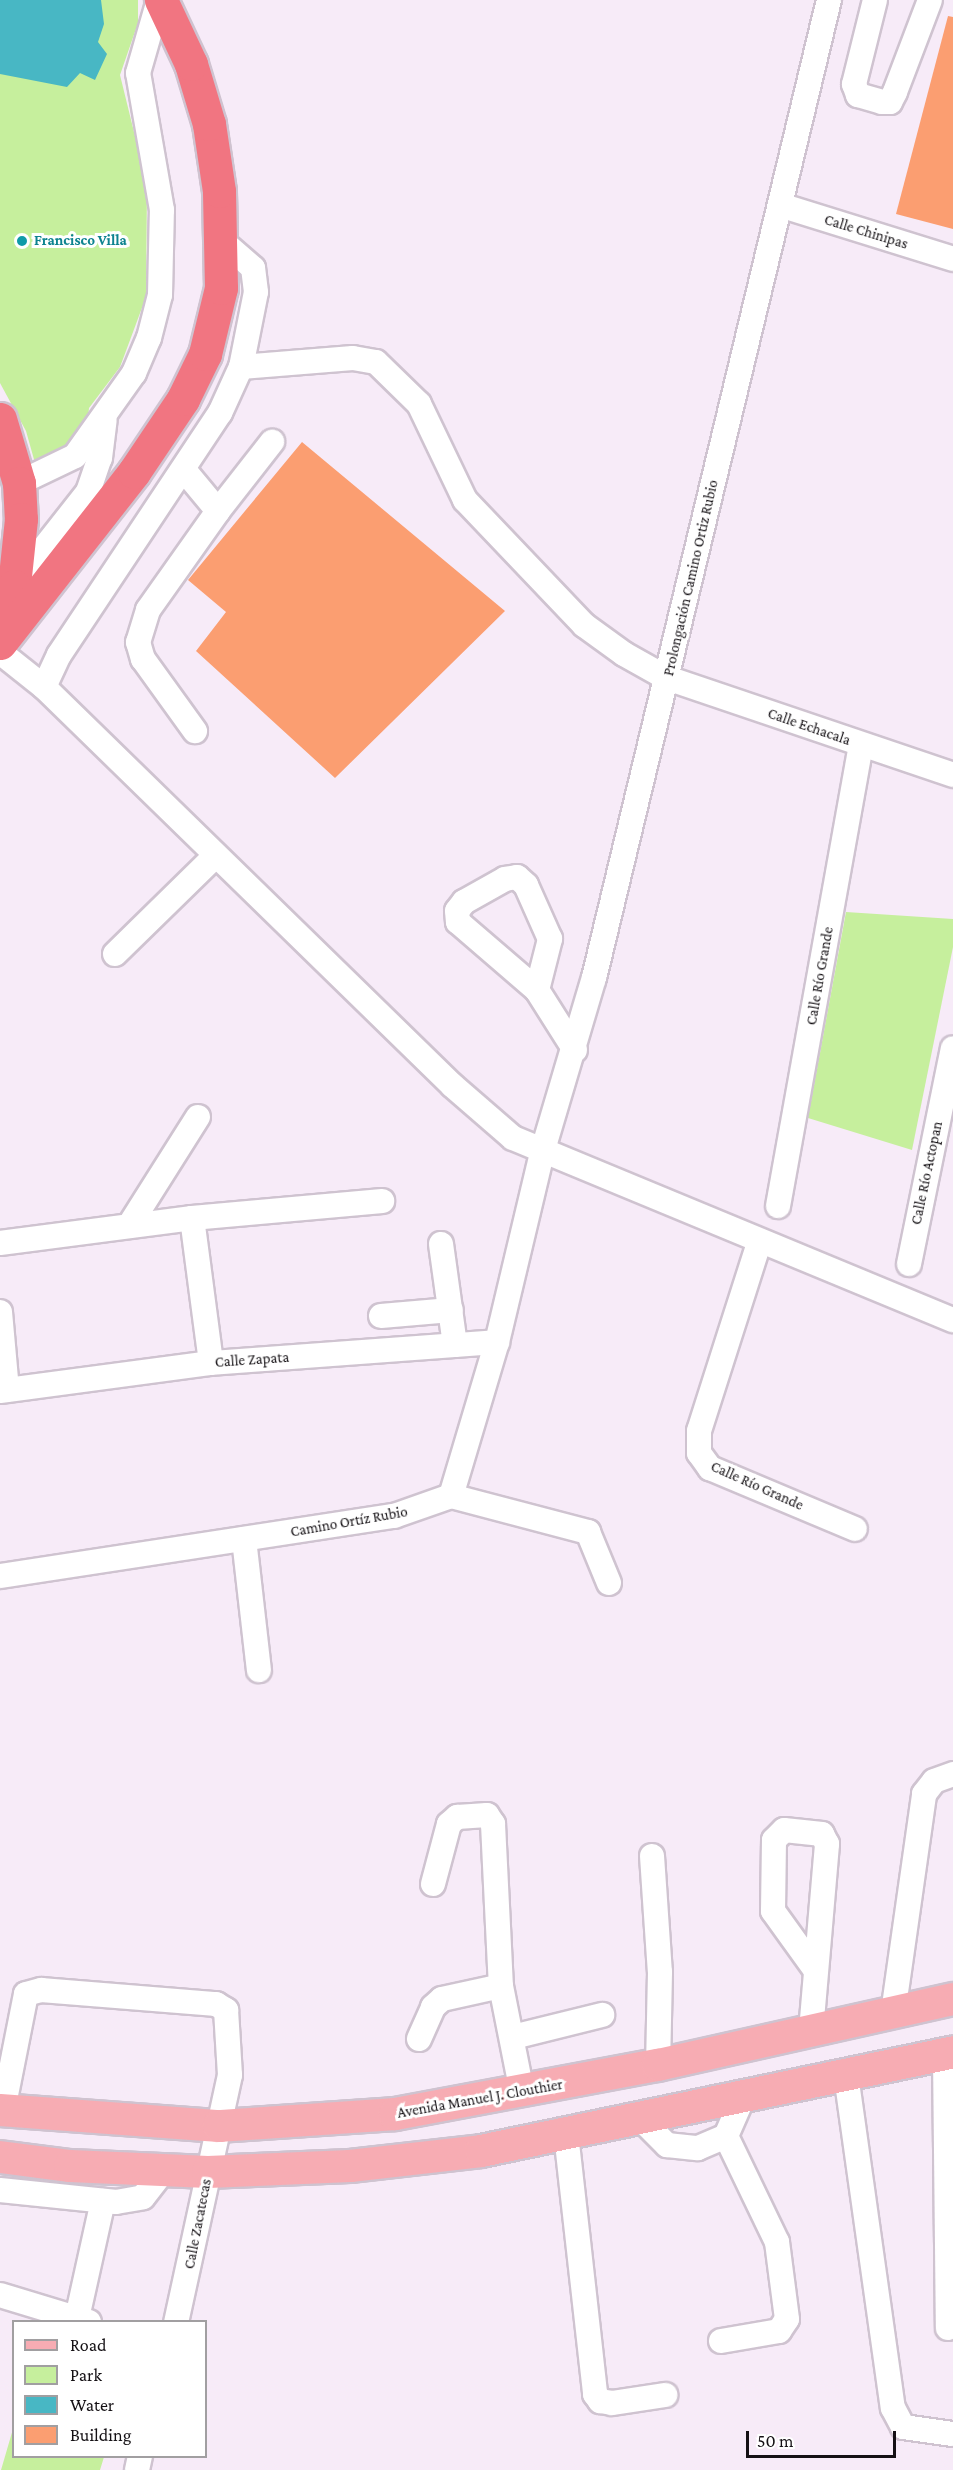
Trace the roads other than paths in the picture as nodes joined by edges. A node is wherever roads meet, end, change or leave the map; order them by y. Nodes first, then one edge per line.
1 (160, 0) edge
2 (829, 0) edge
3 (874, 0) edge
4 (930, 0) edge
5 (780, 205) junction
6 (223, 242) junction
7 (953, 259) edge
8 (241, 367) junction
9 (0, 419) edge
10 (105, 420) junction
11 (272, 442) dead end
12 (184, 470) junction
13 (19, 483) junction
14 (218, 511) junction
15 (14, 586) junction
16 (0, 634) edge
17 (0, 643) edge
18 (0, 652) edge
19 (667, 678) junction
20 (44, 687) junction
21 (195, 730) dead end
22 (861, 745) junction
23 (953, 774) edge
24 (216, 855) junction
25 (115, 954) dead end
26 (537, 990) junction
27 (953, 1048) edge
28 (575, 1050) junction
29 (198, 1117) dead end
30 (542, 1153) junction
31 (382, 1201) dead end
32 (778, 1206) dead end
33 (192, 1218) junction
34 (129, 1226) junction
35 (0, 1243) edge
36 (759, 1243) junction
37 (441, 1244) dead end
38 (909, 1264) dead end
39 (451, 1310) junction
40 (0, 1312) edge
41 (381, 1316) dead end
42 (953, 1320) edge
43 (497, 1342) junction
44 (455, 1345) junction
45 (211, 1363) junction
46 (4, 1390) edge
47 (451, 1496) junction
48 (855, 1529) dead end
49 (244, 1539) junction
50 (0, 1576) edge
51 (609, 1583) dead end
52 (259, 1670) dead end
53 (953, 1774) edge
54 (652, 1856) dead end
55 (433, 1884) dead end
56 (814, 1968) junction
57 (501, 1986) junction
58 (953, 2000) edge
59 (892, 2013) junction
60 (602, 2015) dead end
61 (811, 2031) junction
62 (513, 2037) junction
63 (419, 2039) dead end
64 (949, 2053) edge
65 (658, 2065) junction
66 (846, 2075) junction
67 (522, 2092) junction
68 (743, 2097) junction
69 (2, 2110) edge
70 (641, 2119) junction
71 (219, 2126) junction
72 (566, 2134) junction
73 (726, 2136) junction
74 (0, 2157) edge
75 (164, 2170) junction
76 (208, 2172) junction
77 (0, 2190) edge
78 (103, 2202) junction
79 (0, 2295) edge
80 (83, 2320) edge
81 (176, 2320) edge
82 (948, 2328) dead end
83 (721, 2341) dead end
84 (665, 2395) dead end
85 (953, 2434) edge

1 - 6 highway
1 - 10 street
2 - 5 street, Prolongación Camino Ortiz Rubio
3 - 4 street
5 - 7 street, Calle Chinipas
5 - 19 street, Prolongación Camino Ortiz Rubio
6 - 8 street
6 - 17 highway
8 - 12 street
8 - 19 street, Calle Echacala
9 - 13 highway
10 - 13 street
10 - 15 street
11 - 14 street
12 - 14 street
12 - 20 street
13 - 15 highway
14 - 21 street
15 - 16 highway
18 - 20 street
19 - 22 street, Calle Echacala
19 - 28 street, Prolongación Camino Ortiz Rubio
20 - 24 street
22 - 23 street, Calle Echacala
22 - 32 street, Calle Río Grande
24 - 25 street
24 - 30 street
26 - 26 street
26 - 28 street
27 - 38 street, Calle Río Actopan
28 - 30 street, Prolongación Camino Ortiz Rubio
29 - 34 street
30 - 36 street
30 - 43 street
31 - 33 street
33 - 34 street
33 - 45 street
34 - 35 street
36 - 42 street
36 - 48 street, Calle Río Grande
37 - 39 street
39 - 41 street
39 - 44 street
40 - 46 street, Calle Zapata
43 - 44 street, Calle Zapata
43 - 47 street
44 - 45 street, Calle Zapata
45 - 46 street, Calle Zapata
47 - 49 street, Camino Ortíz Rubio
47 - 51 street
49 - 50 street, Camino Ortíz Rubio
49 - 52 street
53 - 59 street
54 - 65 street
55 - 57 street
56 - 56 street
56 - 61 street
57 - 62 street
57 - 63 street
58 - 59 main road, Avenida Manuel J. Clouthier
59 - 61 main road, Avenida Manuel J. Clouthier
60 - 62 street
61 - 65 main road, Avenida Manuel J. Clouthier
62 - 67 street
64 - 66 main road
64 - 82 street
65 - 67 main road, Avenida Manuel J. Clouthier
66 - 68 main road
66 - 85 street
67 - 71 main road, Avenida Manuel J. Clouthier
68 - 70 main road
68 - 73 street
69 - 71 main road, Avenida Manuel J. Clouthier
69 - 71 street, Calle Zacatecas
70 - 72 main road
70 - 73 street
71 - 76 street, Calle Zacatecas
72 - 76 main road
72 - 84 street
73 - 83 street
74 - 75 main road
75 - 76 main road
75 - 78 street
76 - 81 street, Calle Zacatecas
77 - 78 street
78 - 80 street
79 - 80 street

